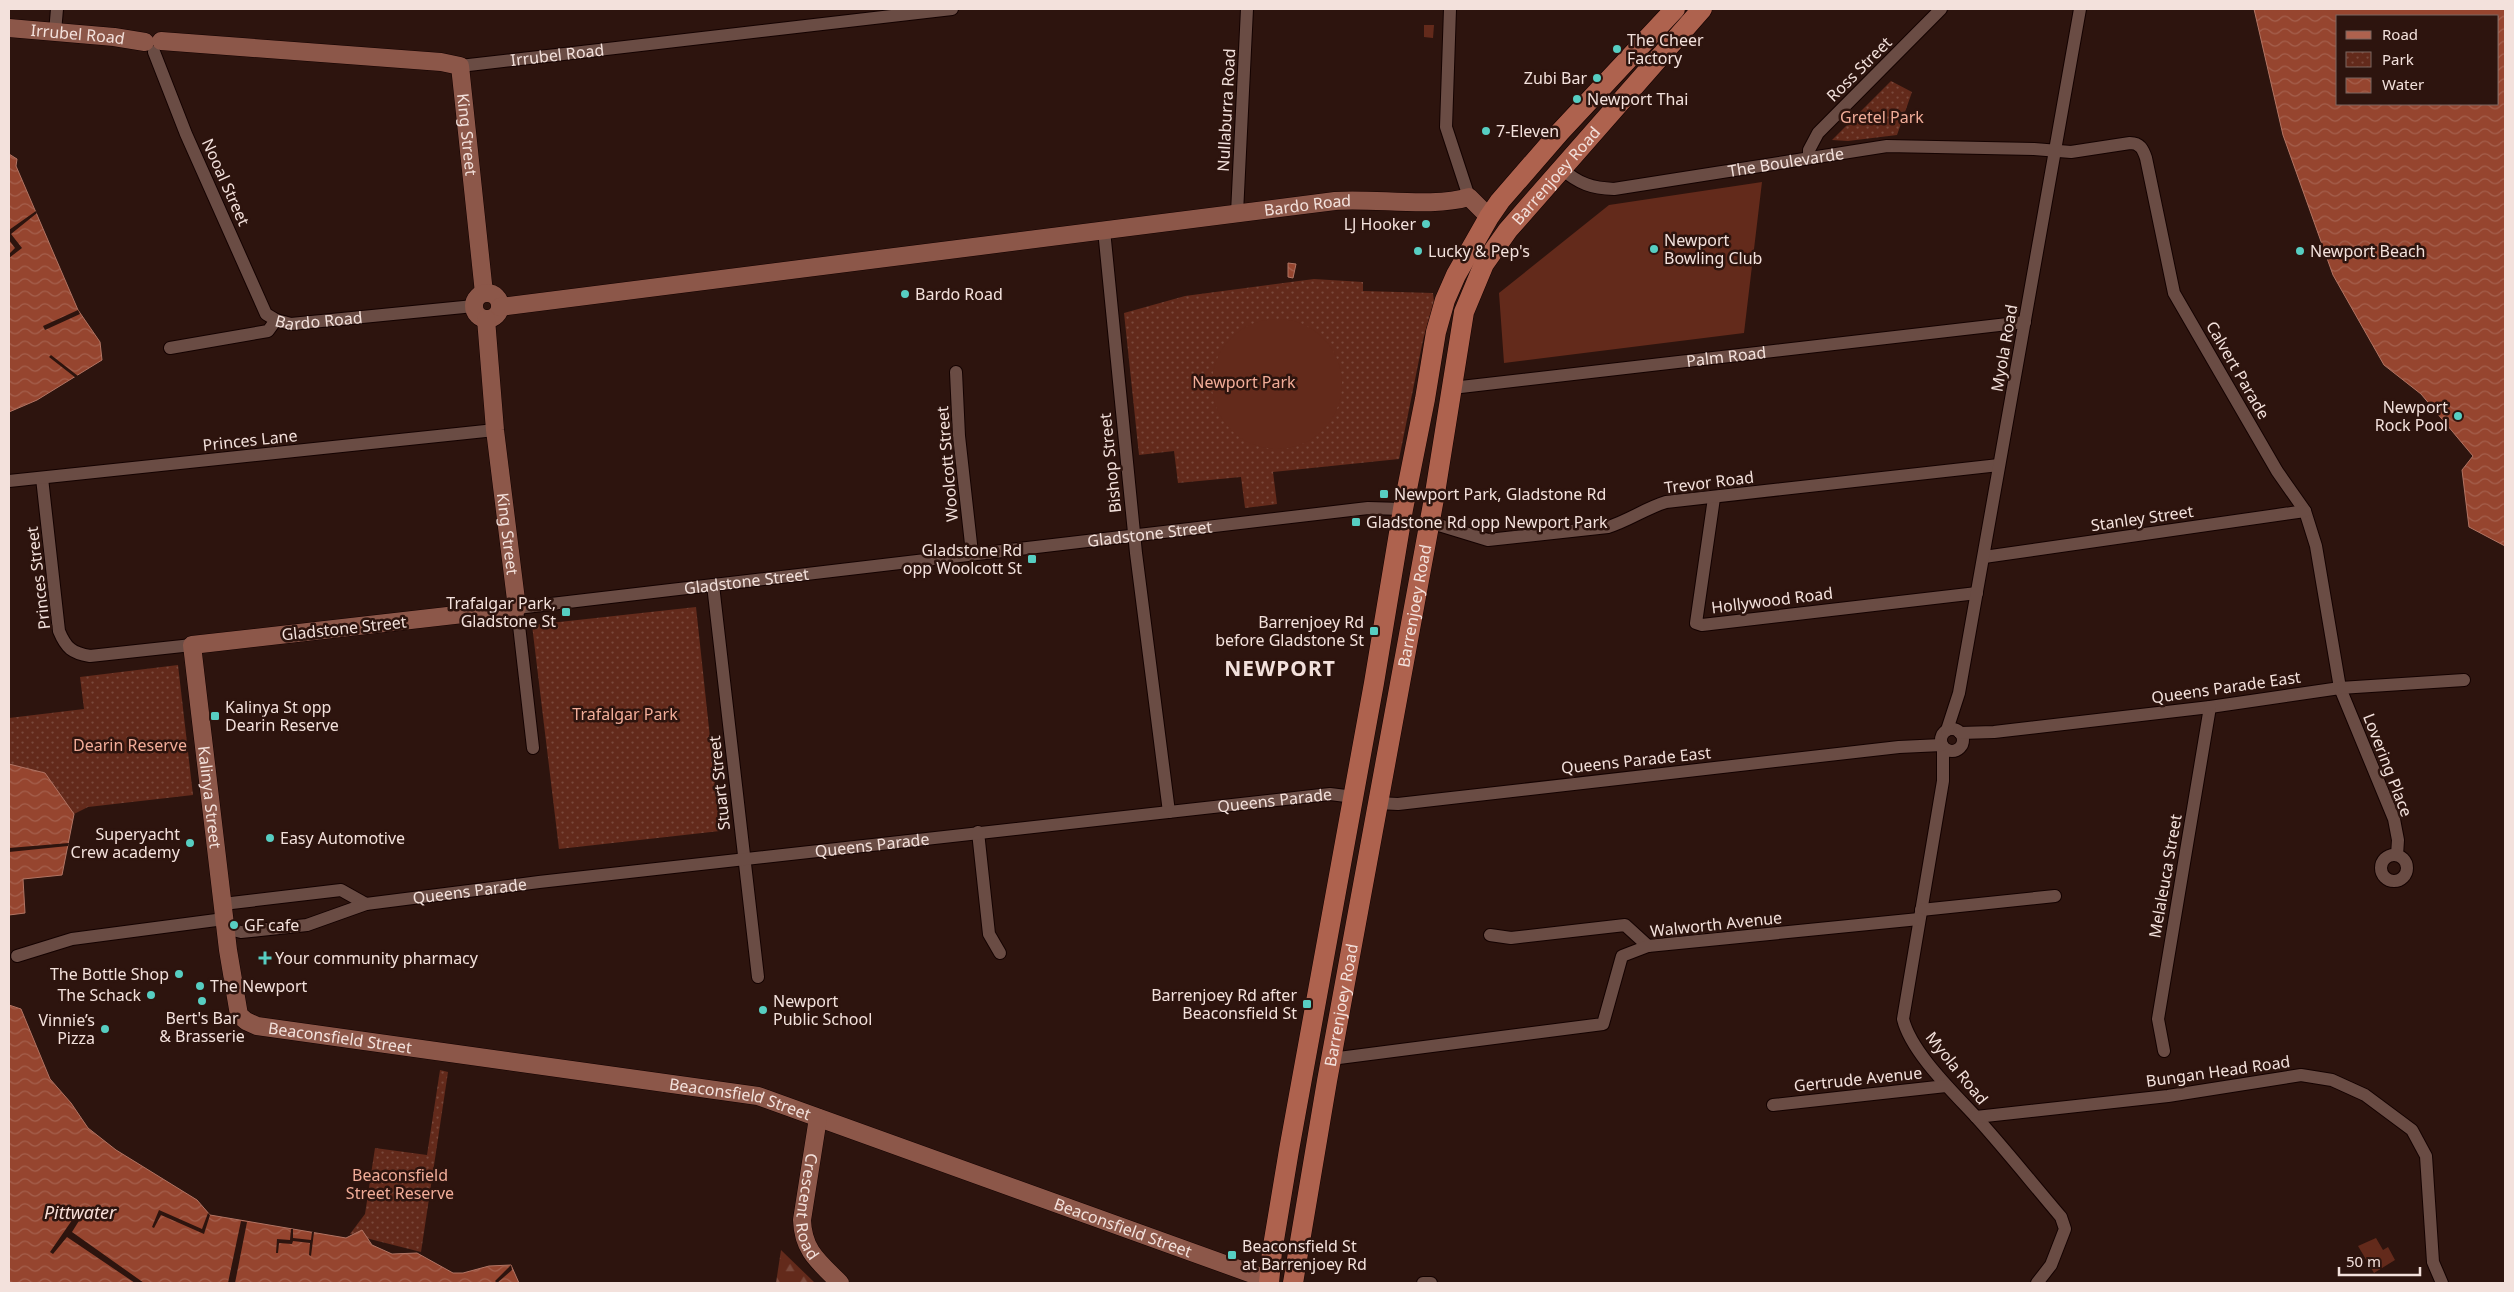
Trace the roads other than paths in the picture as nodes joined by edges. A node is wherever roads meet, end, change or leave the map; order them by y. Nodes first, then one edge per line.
1 (57, 9) edge
2 (952, 9) edge
3 (1247, 9) edge
4 (1450, 9) edge
5 (1676, 9) edge
6 (1702, 9) edge
7 (1941, 9) edge
8 (2080, 9) edge
9 (9, 28) edge
10 (55, 32) junction
11 (153, 45) junction
12 (460, 66) junction
13 (1560, 132) junction
14 (2054, 151) junction
15 (1809, 157) junction
16 (1529, 167) junction
17 (1562, 169) junction
18 (1468, 197) junction
19 (1237, 213) junction
20 (1489, 216) junction
21 (1104, 230) junction
22 (1508, 230) junction
23 (479, 300) junction
24 (500, 307) junction
25 (486, 319) junction
26 (276, 320) junction
27 (2025, 322) junction
28 (170, 348) dead end
29 (956, 372) dead end
30 (1427, 385) junction
31 (1452, 388) junction
32 (495, 430) junction
33 (1999, 466) junction
34 (42, 478) junction
35 (9, 481) edge
36 (1714, 498) junction
37 (1403, 509) junction
38 (2305, 511) junction
39 (1429, 522) junction
40 (1135, 536) junction
41 (972, 553) junction
42 (1984, 557) junction
43 (714, 585) junction
44 (1977, 593) junction
45 (517, 608) junction
46 (192, 644) junction
47 (90, 656) joint
48 (2464, 680) dead end
49 (2340, 688) junction
50 (2210, 707) junction
51 (1951, 740) junction
52 (533, 748) dead end
53 (1354, 797) junction
54 (1377, 803) junction
55 (1169, 812) junction
56 (978, 832) junction
57 (2397, 856) dead end
58 (744, 861) junction
59 (2055, 896) dead end
60 (366, 904) junction
61 (1920, 915) junction
62 (224, 917) junction
63 (1490, 935) dead end
64 (1648, 946) junction
65 (228, 950) joint
66 (1000, 953) dead end
67 (17, 956) dead end
68 (758, 977) dead end
69 (2164, 1051) dead end
70 (1331, 1059) junction
71 (1946, 1086) junction
72 (1773, 1105) dead end
73 (1976, 1117) junction
74 (818, 1118) junction
75 (1275, 1282) edge
76 (840, 1283) edge
77 (1293, 1283) edge
78 (1423, 1283) edge
79 (1431, 1283) edge
80 (2037, 1283) edge
81 (2442, 1283) edge

1 - 10 street
2 - 12 street, Irrubel Road
3 - 19 street, Nullaburra Road
4 - 18 street
5 - 13 main road, Barrenjoey Road
6 - 17 main road, Barrenjoey Road
7 - 15 street, Ross Street
8 - 14 street, Myola Road
9 - 10 street, Irrubel Road
10 - 11 street, Irrubel Road
11 - 12 street, Irrubel Road
11 - 26 street, Nooal Street
12 - 23 street, King Street
13 - 16 main road, Barrenjoey Road
13 - 17 main road
14 - 15 street, The Boulevarde
14 - 27 street, Myola Road
14 - 38 street, Calvert Parade
15 - 17 street, The Boulevarde
16 - 17 main road
16 - 20 main road, Barrenjoey Road
17 - 22 main road, Barrenjoey Road
18 - 19 street, Bardo Road
18 - 20 street
19 - 21 street, Bardo Road
20 - 22 main road
20 - 30 main road, Barrenjoey Road
21 - 24 street, Bardo Road
21 - 40 street, Bishop Street
22 - 31 main road, Barrenjoey Road
23 - 24 street
23 - 25 street
23 - 26 street, Bardo Road
24 - 25 street
25 - 32 street, King Street
26 - 28 street, Bardo Road
27 - 31 street, Palm Road
27 - 33 street, Myola Road
29 - 41 street, Woolcott Street
30 - 31 main road, Palm Road
30 - 37 main road, Barrenjoey Road
31 - 39 main road, Barrenjoey Road
32 - 34 street, Princes Lane
32 - 45 street, King Street
33 - 36 street, Trevor Road
33 - 42 street, Myola Road
34 - 35 street, Princes Lane
34 - 47 street, Princes Street
36 - 39 street, Trevor Road
36 - 44 street, Hollywood Road
37 - 39 main road
37 - 40 street, Gladstone Street
37 - 53 main road, Barrenjoey Road
38 - 42 street, Stanley Street
38 - 49 street, Calvert Parade
39 - 54 main road, Barrenjoey Road
40 - 41 street, Gladstone Street
40 - 55 street, Bishop Street
41 - 43 street, Gladstone Street
42 - 44 street, Myola Road
43 - 45 street, Gladstone Street
43 - 58 street, Stuart Street
44 - 51 street, Myola Road
45 - 46 street, Gladstone Street
45 - 52 street, King Street
46 - 47 street, Gladstone Street
46 - 62 street, Kalinya Street
48 - 49 street, Queens Parade East
49 - 50 street, Queens Parade East
49 - 57 street, Lovering Place
50 - 51 street, Queens Parade East
50 - 69 street, Melaleuca Street
51 - 54 street, Queens Parade East
51 - 61 street, Myola Road
53 - 54 main road, Queens Parade
53 - 55 street, Queens Parade
53 - 75 main road, Barrenjoey Road
54 - 70 main road, Barrenjoey Road
55 - 56 street, Queens Parade
56 - 58 street, Queens Parade
56 - 66 street
58 - 60 street, Queens Parade
58 - 68 street, Stuart Street
59 - 61 street, Walworth Avenue
60 - 62 street, Queens Parade
60 - 62 street, Queens Parade
61 - 64 street, Walworth Avenue
61 - 71 street, Myola Road
62 - 65 street, Kalinya Street
62 - 67 street, Queens Parade
63 - 64 street
64 - 70 street, Walworth Avenue
65 - 74 street, Beaconsfield Street
70 - 77 main road, Barrenjoey Road
71 - 72 street, Gertrude Avenue
71 - 73 street, Myola Road
73 - 80 street, Myola Road
73 - 81 street, Bungan Head Road
74 - 75 street, Beaconsfield Street
74 - 76 street, Crescent Road
78 - 79 street

